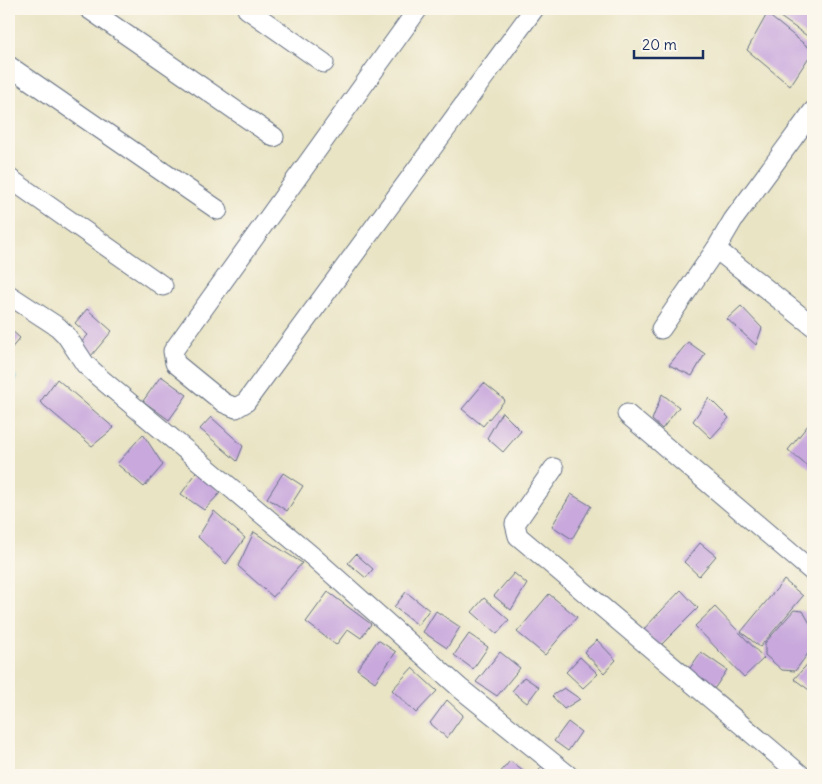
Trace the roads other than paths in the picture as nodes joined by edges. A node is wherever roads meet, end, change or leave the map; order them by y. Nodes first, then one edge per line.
1 (89, 9) edge
2 (247, 9) edge
3 (418, 9) edge
4 (534, 9) edge
5 (324, 63) dead end
6 (9, 66) edge
7 (813, 111) edge
8 (274, 137) dead end
9 (9, 178) edge
10 (218, 210) dead end
11 (716, 248) junction
12 (163, 286) dead end
13 (9, 295) edge
14 (813, 326) edge
15 (661, 329) dead end
16 (627, 414) dead end
17 (554, 468) dead end
18 (813, 572) edge
19 (568, 775) edge
20 (801, 775) edge

1 - 8 street
2 - 5 street
3 - 4 street
6 - 10 street
7 - 11 street
9 - 12 street
11 - 14 street
11 - 15 street
13 - 19 street
16 - 18 street
17 - 20 street

